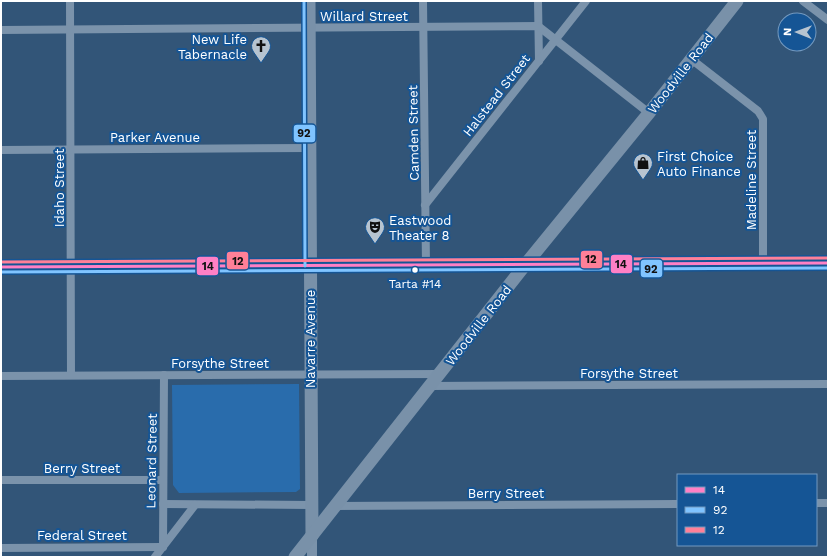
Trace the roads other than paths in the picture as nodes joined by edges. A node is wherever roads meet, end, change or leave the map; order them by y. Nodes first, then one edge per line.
1 (70, 1) edge
2 (309, 1) edge
3 (423, 1) edge
4 (538, 1) edge
5 (586, 1) edge
6 (737, 1) edge
7 (803, 1) edge
8 (828, 20) edge
9 (538, 26) junction
10 (424, 27) junction
11 (309, 28) junction
12 (1, 30) edge
13 (70, 30) junction
14 (556, 40) junction
15 (691, 59) junction
16 (539, 61) junction
17 (649, 113) junction
18 (310, 148) junction
19 (1, 150) edge
20 (71, 150) junction
21 (425, 204) junction
22 (828, 263) edge
23 (764, 264) junction
24 (426, 265) junction
25 (525, 265) junction
26 (310, 266) junction
27 (1, 267) edge
28 (72, 267) junction
29 (440, 374) junction
30 (71, 375) junction
31 (164, 375) junction
32 (311, 375) junction
33 (1, 376) edge
34 (828, 384) edge
35 (430, 386) junction
36 (1, 480) edge
37 (163, 480) junction
38 (817, 503) edge
39 (828, 503) edge
40 (163, 504) junction
41 (677, 504) edge
42 (195, 505) junction
43 (311, 505) junction
44 (335, 506) junction
45 (312, 536) junction
46 (162, 547) junction
47 (1, 548) edge
48 (155, 557) edge
49 (295, 557) edge
50 (312, 557) edge

1 - 13 street, Idaho Street
2 - 11 main road, Navarre Avenue
3 - 10 street, Camden Street
4 - 9 street
5 - 14 street, Halstead Street
6 - 15 main road, Woodville Road
7 - 8 street
9 - 10 street, Willard Street
9 - 14 street
9 - 16 street
10 - 11 street, Willard Street
10 - 21 street, Camden Street
11 - 13 street, Willard Street
11 - 18 main road, Navarre Avenue
12 - 13 street, Willard Street
13 - 20 street, Idaho Street
14 - 16 street, Halstead Street
14 - 17 street
15 - 17 main road, Woodville Road
15 - 23 street, Madeline Street
16 - 21 street, Halstead Street
17 - 25 main road, Woodville Road
18 - 20 street, Parker Avenue
18 - 26 main road, Navarre Avenue
19 - 20 street, Parker Avenue
20 - 28 street, Idaho Street
21 - 24 street, Camden Street
22 - 23 street
23 - 25 street
24 - 25 street
24 - 26 street
25 - 29 main road, Woodville Road
26 - 28 street
26 - 32 main road, Navarre Avenue
27 - 28 street
28 - 30 street, Idaho Street
29 - 32 street, Forsythe Street
29 - 35 main road, Woodville Road
30 - 31 street, Forsythe Street
30 - 33 street, Forsythe Street
31 - 32 street, Forsythe Street
31 - 37 street, Leonard Street
32 - 43 main road, Navarre Avenue
34 - 35 street, Forsythe Street
35 - 44 main road, Woodville Road
36 - 37 street, Berry Street
37 - 40 street, Leonard Street
38 - 39 street
40 - 42 street
40 - 46 street, Leonard Street
41 - 44 street, Berry Street
42 - 43 street
42 - 46 street
43 - 45 main road, Navarre Avenue
44 - 45 main road, Woodville Road
45 - 49 main road, Woodville Road
45 - 50 street, Navarre Avenue
46 - 47 street, Federal Street
46 - 48 street

